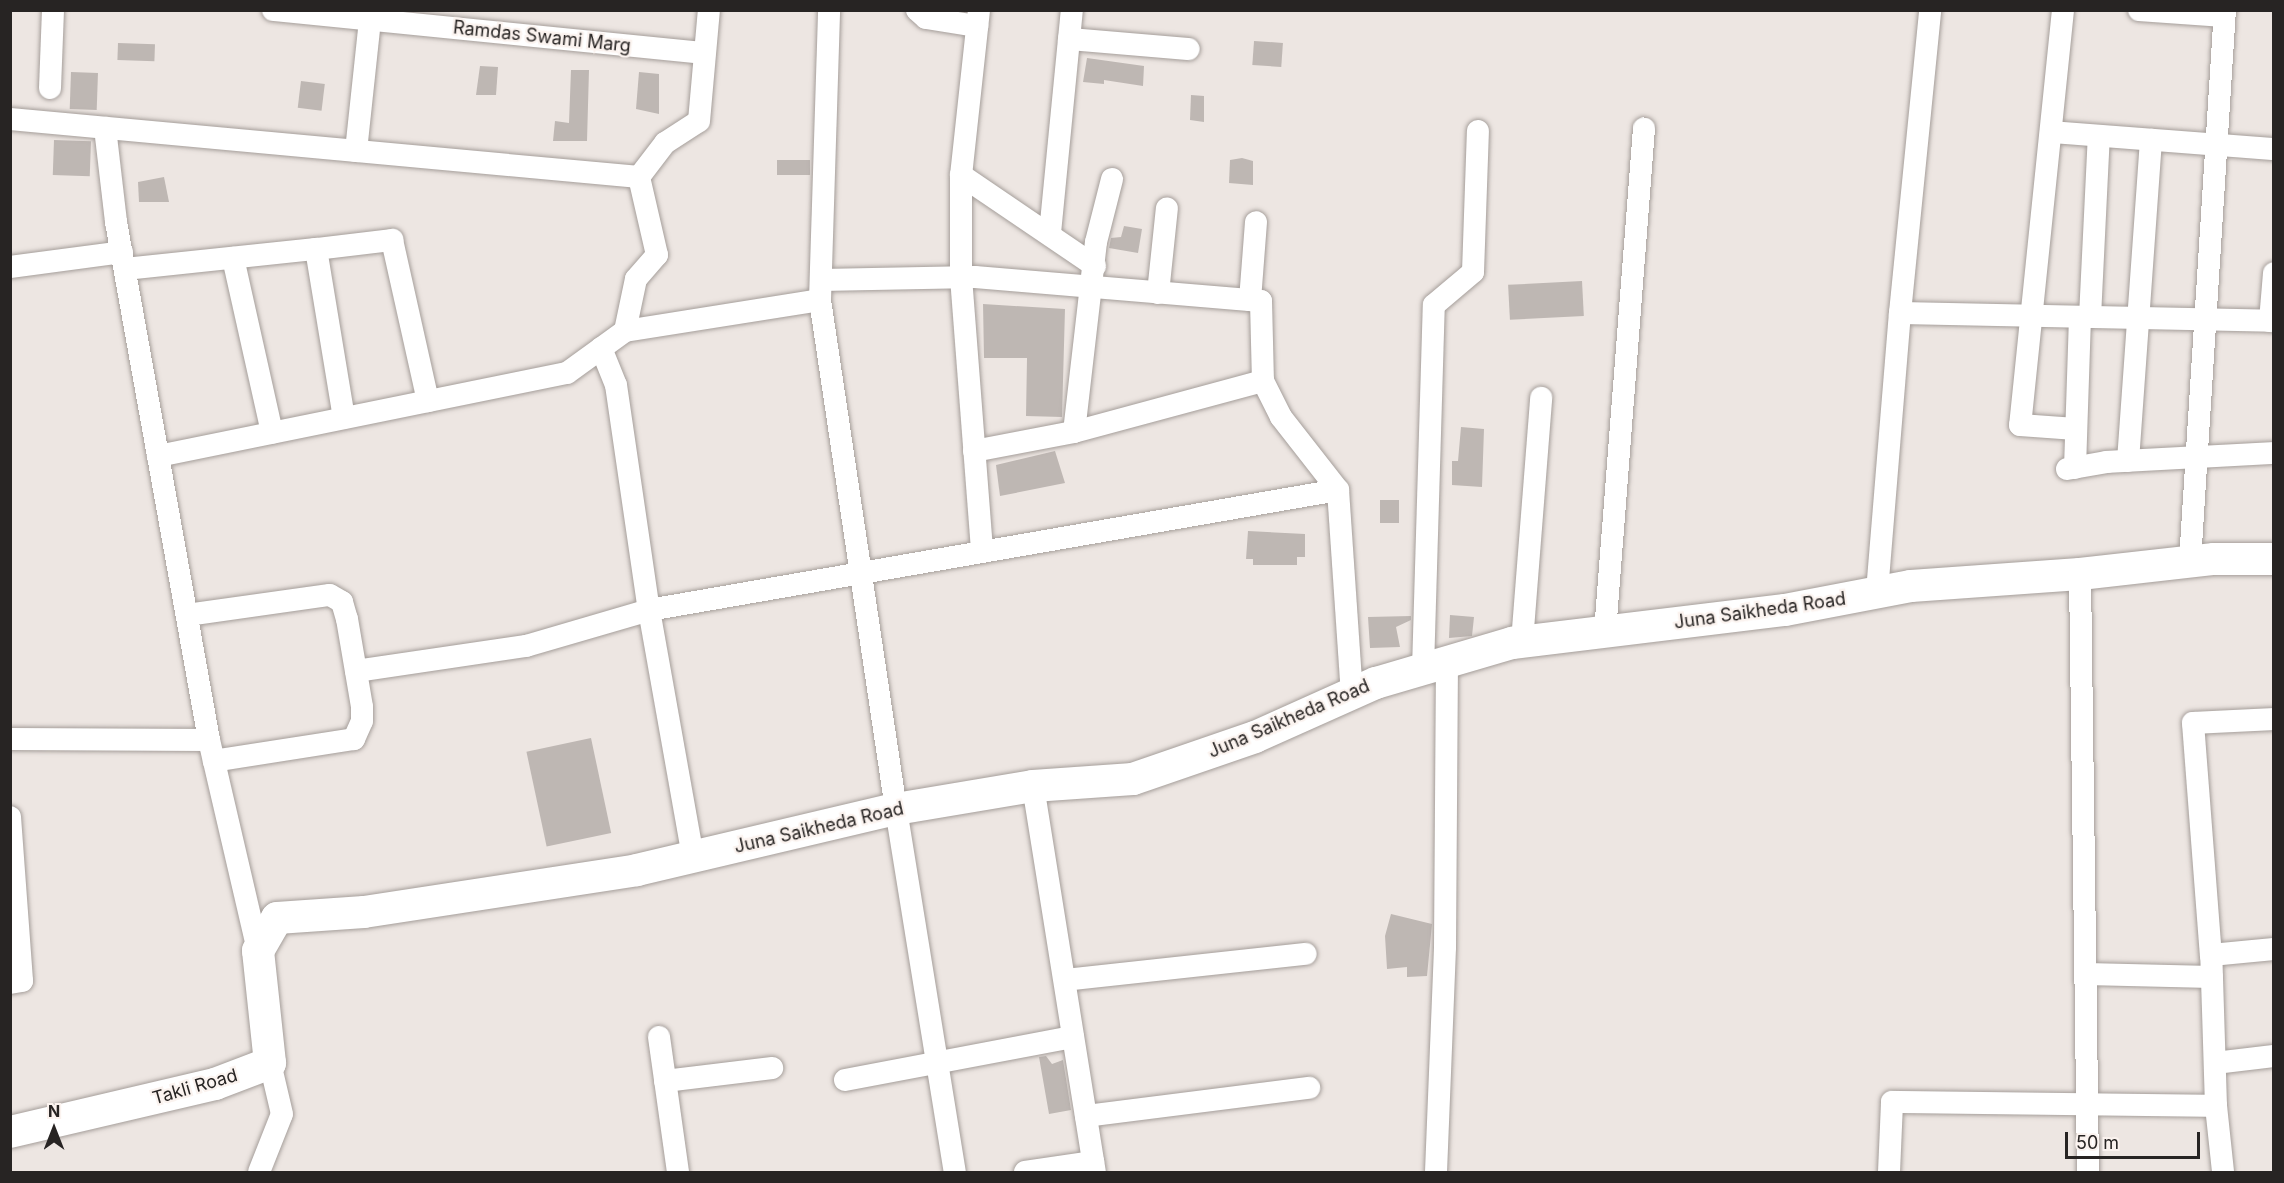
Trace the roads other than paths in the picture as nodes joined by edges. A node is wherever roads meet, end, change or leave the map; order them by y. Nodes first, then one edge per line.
1 (53, 10) edge
2 (273, 10) edge
3 (710, 10) edge
4 (829, 10) edge
5 (918, 10) edge
6 (1072, 10) edge
7 (1930, 10) edge
8 (2063, 10) edge
9 (2139, 10) edge
10 (2225, 13) edge
11 (978, 18) edge
12 (370, 20) junction
13 (1069, 39) junction
14 (1189, 49) dead end
15 (704, 53) junction
16 (50, 88) dead end
17 (10, 119) edge
18 (105, 128) junction
19 (1644, 129) dead end
20 (1478, 131) dead end
21 (2051, 132) junction
22 (2099, 136) junction
23 (2151, 140) junction
24 (2216, 147) junction
25 (2274, 149) edge
26 (356, 151) junction
27 (961, 175) junction
28 (639, 177) junction
29 (1112, 179) dead end
30 (1167, 208) dead end
31 (1256, 222) dead end
32 (1050, 233) junction
33 (316, 249) junction
34 (233, 258) junction
35 (123, 261) junction
36 (10, 267) edge
37 (2274, 273) edge
38 (1094, 276) junction
39 (961, 277) junction
40 (821, 290) junction
41 (1158, 293) junction
42 (1250, 300) junction
43 (1900, 313) junction
44 (2030, 317) junction
45 (2085, 317) junction
46 (2137, 317) junction
47 (2205, 319) junction
48 (2272, 321) edge
49 (625, 331) junction
50 (601, 348) junction
51 (1263, 381) junction
52 (1541, 398) dead end
53 (428, 401) junction
54 (344, 418) junction
55 (2076, 429) junction
56 (1074, 432) junction
57 (272, 433) junction
58 (974, 451) junction
59 (2274, 453) edge
60 (158, 456) junction
61 (2197, 457) junction
62 (2127, 461) junction
63 (1338, 490) junction
64 (982, 551) junction
65 (2274, 559) edge
66 (2190, 561) junction
67 (861, 573) junction
68 (2080, 574) junction
69 (1877, 592) junction
70 (649, 610) junction
71 (187, 615) junction
72 (1605, 632) junction
73 (1522, 642) junction
74 (1435, 666) junction
75 (356, 671) junction
76 (1352, 693) junction
77 (2274, 719) edge
78 (10, 739) edge
79 (211, 751) junction
80 (1033, 786) junction
81 (896, 809) junction
82 (10, 817) edge
83 (693, 857) junction
84 (12, 863) edge
85 (2274, 949) edge
86 (258, 951) junction
87 (2211, 951) junction
88 (1306, 954) dead end
89 (2086, 974) junction
90 (2212, 977) junction
91 (1065, 980) junction
92 (10, 983) edge
93 (659, 1037) dead end
94 (1073, 1037) junction
95 (2274, 1056) edge
96 (270, 1063) junction
97 (937, 1063) junction
98 (2215, 1063) junction
99 (772, 1068) dead end
100 (845, 1080) dead end
101 (665, 1081) junction
102 (1309, 1088) dead end
103 (2086, 1104) junction
104 (2216, 1106) junction
105 (1086, 1116) junction
106 (10, 1132) edge
107 (1094, 1167) edge
108 (259, 1173) edge
109 (678, 1173) edge
110 (955, 1173) edge
111 (1025, 1173) edge
112 (1436, 1173) edge
113 (1889, 1173) edge
114 (2088, 1173) edge
115 (2223, 1173) edge

1 - 16 street
2 - 12 street, Ramdas Swami Marg
3 - 15 street
4 - 40 street
5 - 11 street
6 - 13 street
7 - 43 street
8 - 21 street
9 - 10 street
10 - 24 street
11 - 27 street
12 - 15 street, Ramdas Swami Marg
12 - 26 street
13 - 14 street
13 - 32 street
15 - 28 street
17 - 18 street
18 - 26 street
18 - 35 street
19 - 72 street
20 - 74 street
21 - 22 street
21 - 44 street
22 - 23 street
22 - 45 street
23 - 24 street
23 - 46 street
24 - 25 street
24 - 47 street
26 - 28 street
27 - 32 street
27 - 39 street
28 - 49 street
29 - 38 street
30 - 41 street
31 - 42 street
32 - 38 street
33 - 34 street
33 - 53 street
33 - 54 street
34 - 35 street
34 - 57 street
35 - 36 street
35 - 60 street
37 - 48 street
38 - 39 street
38 - 41 street
38 - 56 street
39 - 40 street
39 - 58 street
40 - 49 street
40 - 67 street
41 - 42 street
42 - 51 street
43 - 44 street
43 - 69 street
44 - 45 street
44 - 55 street
45 - 46 street
45 - 55 street
46 - 47 street
46 - 62 street
47 - 48 street
47 - 61 street
49 - 50 street
50 - 53 street
50 - 70 street
51 - 56 street
51 - 63 street
52 - 73 street
53 - 54 street
54 - 57 street
55 - 62 street
56 - 58 street
57 - 60 street
58 - 64 street
59 - 61 street
60 - 71 street
61 - 62 street
61 - 66 street
63 - 64 street
63 - 76 street
64 - 67 street
65 - 66 main road, Juna Saikheda Road
66 - 68 main road, Juna Saikheda Road
67 - 70 street
67 - 81 street
68 - 69 main road, Juna Saikheda Road
68 - 89 street
69 - 72 main road, Juna Saikheda Road
70 - 75 street
70 - 83 street
71 - 75 street
71 - 79 street
72 - 73 main road, Juna Saikheda Road
73 - 74 main road, Juna Saikheda Road
74 - 76 main road, Juna Saikheda Road
74 - 112 street
75 - 79 street
76 - 80 main road, Juna Saikheda Road
77 - 87 street
78 - 79 street
79 - 86 street
80 - 81 main road, Juna Saikheda Road
80 - 91 street
81 - 83 main road, Juna Saikheda Road
81 - 97 street
82 - 84 street
83 - 86 main road, Juna Saikheda Road
84 - 92 street
85 - 87 street
86 - 96 main road
87 - 90 street
88 - 91 street
89 - 90 street
89 - 103 street
90 - 98 street
91 - 94 street
93 - 101 street
94 - 97 street
94 - 105 street
95 - 98 street
96 - 106 main road, Takli Road
96 - 108 street
97 - 100 street
97 - 110 street
98 - 104 street
99 - 101 street
101 - 109 street
102 - 105 street
103 - 104 street
103 - 113 street
103 - 114 street
104 - 115 street
105 - 107 street
107 - 111 street

